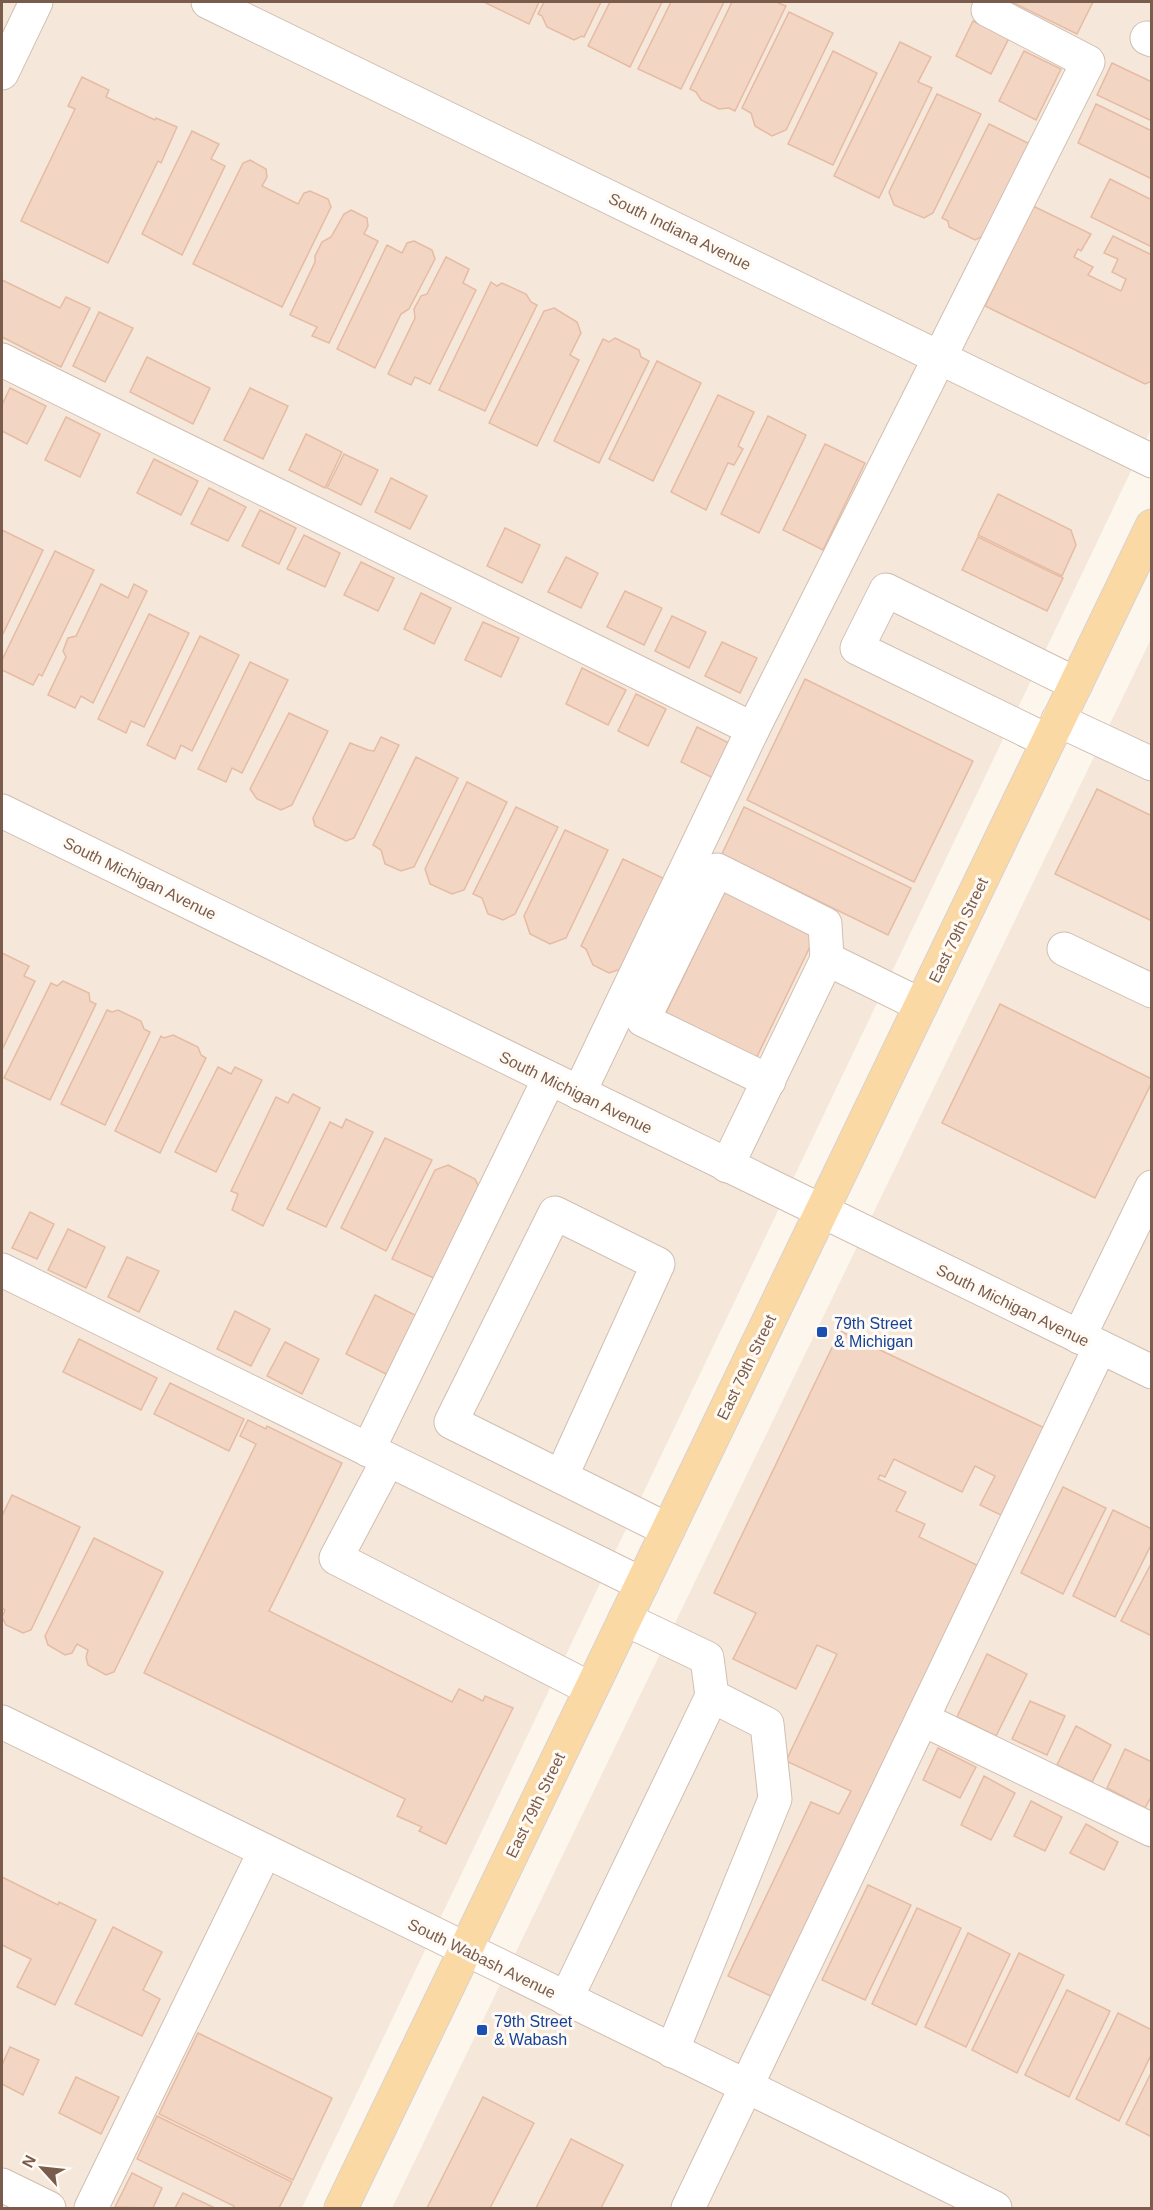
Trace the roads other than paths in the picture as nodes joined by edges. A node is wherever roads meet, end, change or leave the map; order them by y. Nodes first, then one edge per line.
1 (36, 2) edge
2 (208, 2) edge
3 (993, 2) edge
4 (2, 73) edge
5 (940, 358) junction
6 (2, 360) edge
7 (1152, 461) edge
8 (1152, 526) edge
9 (1076, 684) junction
10 (753, 729) junction
11 (1053, 730) junction
12 (1152, 764) edge
13 (2, 811) edge
14 (705, 864) junction
15 (1064, 949) dead end
16 (827, 959) junction
17 (1152, 992) edge
18 (921, 1005) junction
19 (631, 1014) junction
20 (549, 1079) junction
21 (769, 1082) junction
22 (579, 1093) junction
23 (727, 1166) junction
24 (1152, 1186) edge
25 (821, 1212) junction
26 (2, 1270) edge
27 (1090, 1342) junction
28 (1152, 1372) edge
29 (378, 1455) junction
30 (561, 1477) junction
31 (668, 1530) junction
32 (642, 1584) junction
33 (625, 1619) junction
34 (591, 1689) junction
35 (712, 1696) junction
36 (922, 1719) junction
37 (2, 1722) edge
38 (1152, 1830) edge
39 (265, 1851) junction
40 (465, 1950) junction
41 (566, 1999) junction
42 (672, 2051) junction
43 (746, 2087) junction
44 (2, 2185) edge
45 (49, 2208) edge
46 (91, 2208) edge
47 (341, 2208) edge
48 (688, 2208) edge
49 (995, 2208) edge

1 - 4 street
2 - 5 street, South Indiana Avenue
3 - 5 street
5 - 7 street, South Indiana Avenue
5 - 10 street
6 - 10 street
8 - 9 main road, East 79th Street
9 - 11 main road, East 79th Street
9 - 11 street
10 - 14 street
11 - 12 street
11 - 18 main road, East 79th Street
13 - 20 street, South Michigan Avenue
14 - 16 street
14 - 19 street
15 - 17 street
16 - 18 street
16 - 21 street
18 - 25 main road, East 79th Street
19 - 21 street
19 - 22 street
20 - 22 street, South Michigan Avenue
20 - 29 street
21 - 23 street
22 - 23 street, South Michigan Avenue
23 - 25 street, South Michigan Avenue
24 - 27 street
25 - 27 street, South Michigan Avenue
25 - 31 main road, East 79th Street
26 - 29 street
27 - 28 street, South Michigan Avenue
27 - 36 street
29 - 32 street
29 - 34 street
30 - 30 street
30 - 31 street
31 - 32 main road, East 79th Street
32 - 33 main road, East 79th Street
33 - 34 main road, East 79th Street
33 - 35 street
34 - 40 main road, East 79th Street
35 - 41 street
35 - 42 street
36 - 38 street
36 - 43 street
37 - 39 street, South Wabash Avenue
39 - 40 street, South Wabash Avenue
39 - 46 street
40 - 41 street, South Wabash Avenue
40 - 47 main road, East 79th Street
41 - 42 street, South Wabash Avenue
42 - 43 street, South Wabash Avenue
43 - 48 street
43 - 49 street, South Wabash Avenue
44 - 45 street

